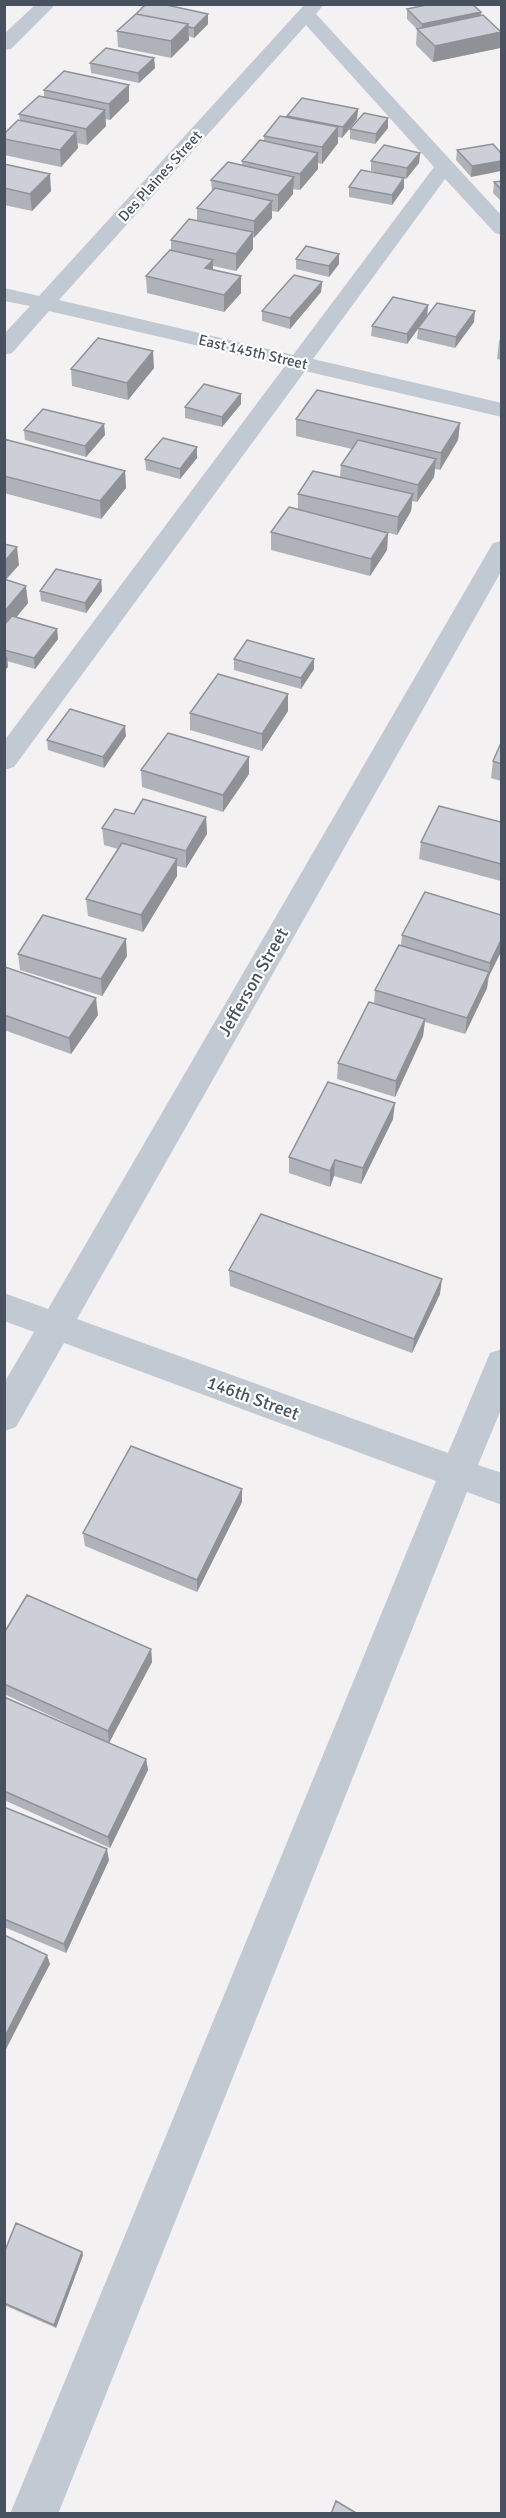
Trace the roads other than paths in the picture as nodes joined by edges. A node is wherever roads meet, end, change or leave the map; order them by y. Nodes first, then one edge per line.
1 (47, 4) edge
2 (310, 9) edge
3 (4, 45) edge
4 (444, 166) junction
5 (501, 229) edge
6 (4, 294) edge
7 (45, 303) junction
8 (4, 348) edge
9 (299, 363) junction
10 (501, 410) edge
11 (501, 548) edge
12 (4, 761) edge
13 (4, 1307) edge
14 (56, 1326) junction
15 (501, 1363) edge
16 (4, 1416) edge
17 (457, 1473) junction
18 (501, 1489) edge
19 (34, 2514) edge

1 - 3 street
2 - 4 street
2 - 7 street, Des Plaines Street
4 - 5 street
4 - 9 street
6 - 7 street, East 145th Street
7 - 8 street, Des Plaines Street
7 - 9 street, East 145th Street
9 - 10 street, East 145th Street
9 - 12 street
11 - 14 street, Jefferson Street
13 - 14 street, 146th Street
14 - 16 street, Jefferson Street
14 - 17 street, 146th Street
15 - 17 street
17 - 18 street, 146th Street
17 - 19 street

